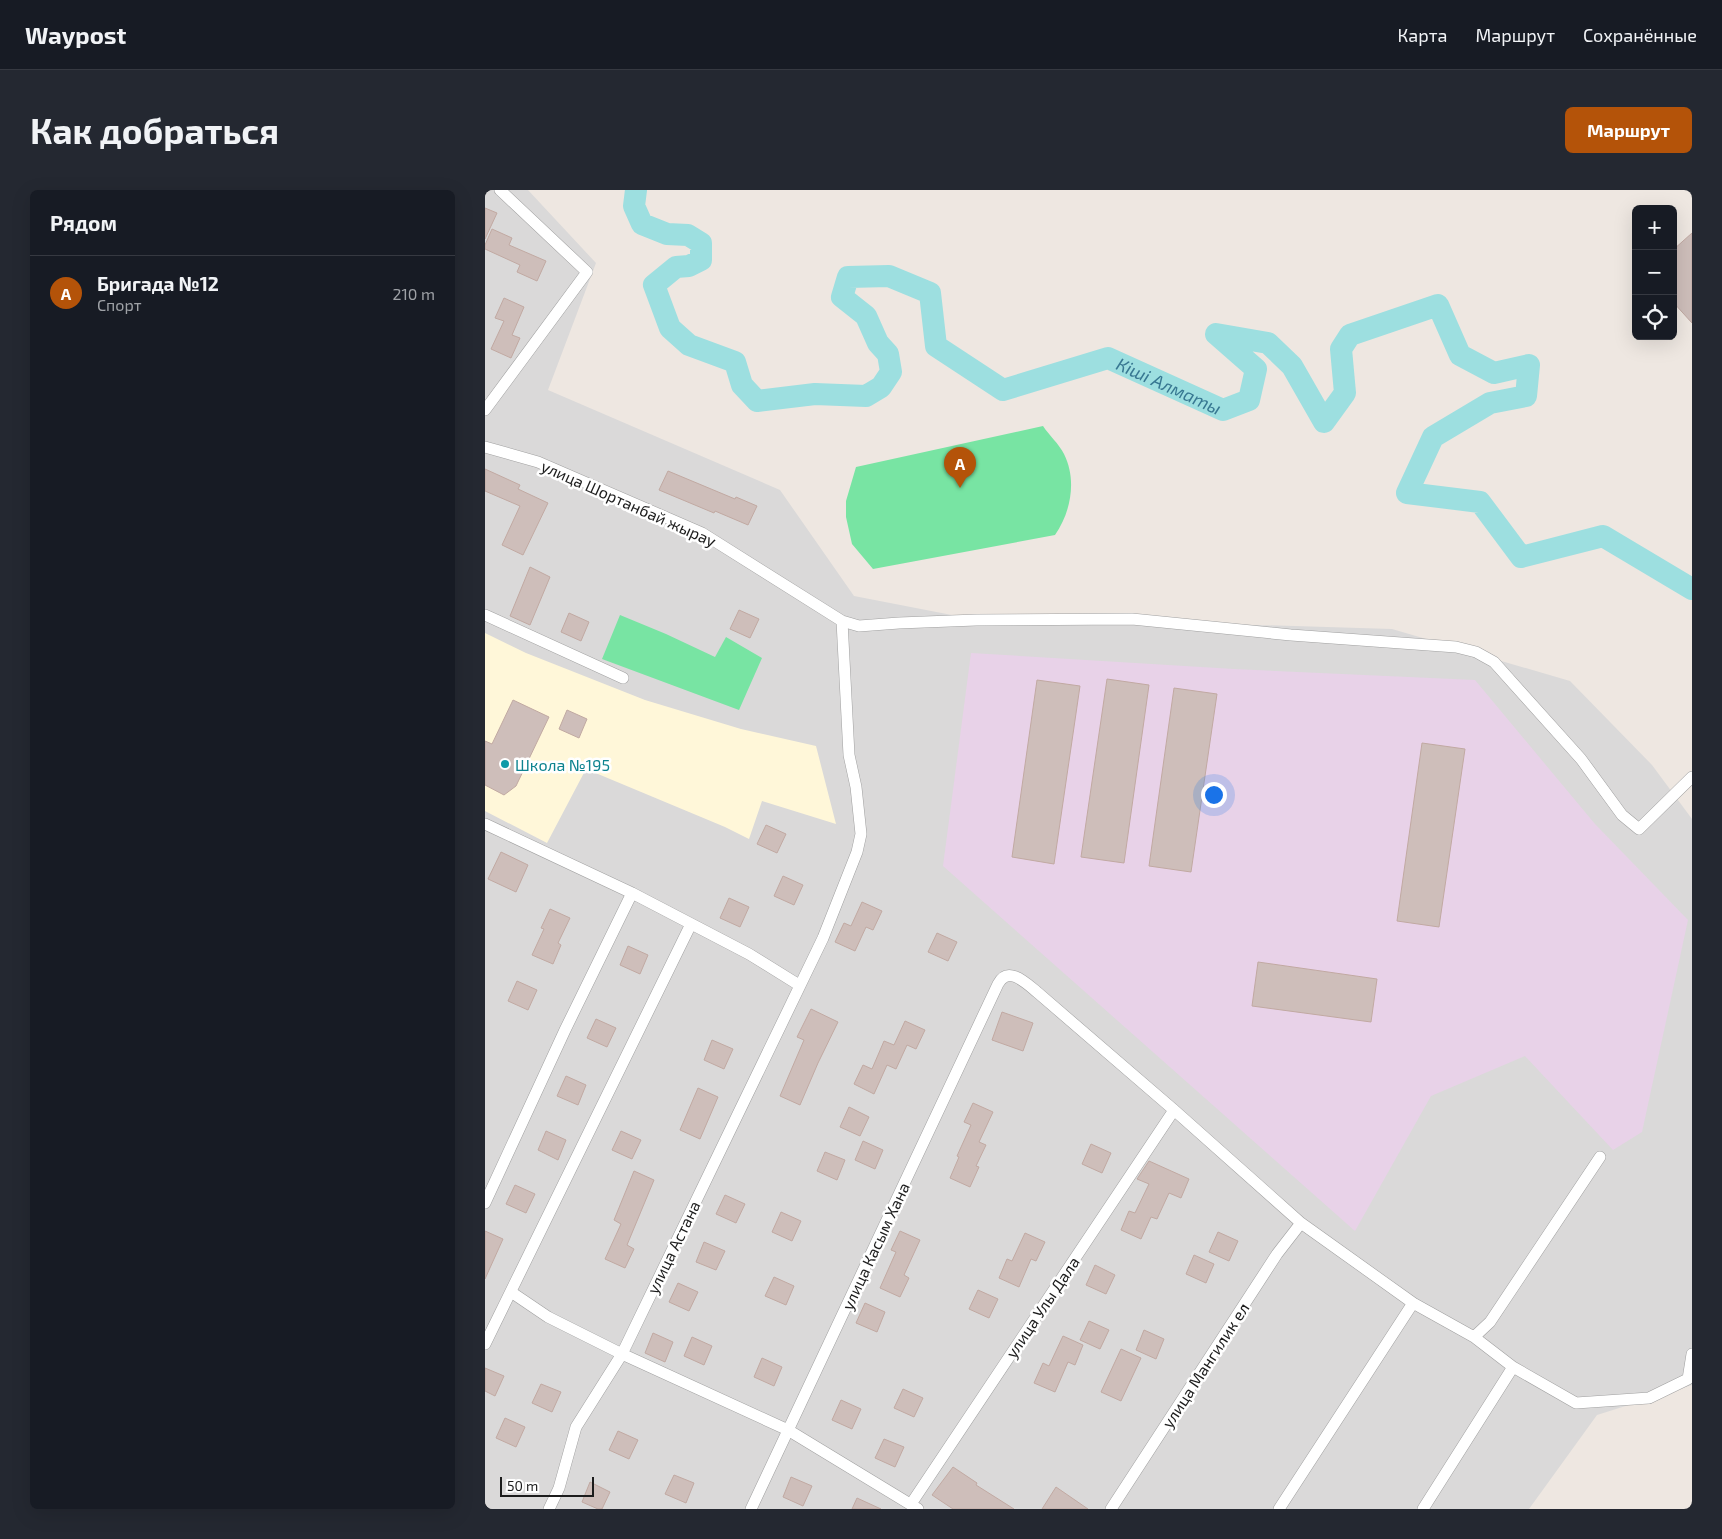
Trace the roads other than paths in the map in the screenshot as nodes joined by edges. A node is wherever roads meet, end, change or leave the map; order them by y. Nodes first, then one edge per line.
1 (500, 190) edge
2 (485, 410) edge
3 (485, 447) edge
4 (485, 615) edge
5 (842, 621) junction
6 (623, 678) dead end
7 (1692, 777) edge
8 (485, 824) edge
9 (632, 893) junction
10 (691, 924) junction
11 (799, 985) junction
12 (1174, 1110) junction
13 (1600, 1157) dead end
14 (485, 1203) edge
15 (1301, 1223) junction
16 (511, 1292) junction
17 (1413, 1303) junction
18 (1474, 1337) junction
19 (485, 1344) edge
20 (622, 1354) junction
21 (1692, 1354) edge
22 (1513, 1367) junction
23 (788, 1430) junction
24 (914, 1507) edge
25 (549, 1509) edge
26 (751, 1509) edge
27 (1111, 1509) edge
28 (1279, 1509) edge
29 (1423, 1509) edge

1 - 2 street
3 - 5 street, улица Шортанбай жырау
4 - 6 street
5 - 7 street
5 - 11 street, улица Астана
8 - 9 street
9 - 10 street
9 - 14 street
10 - 11 street
10 - 16 street
11 - 20 street, улица Астана
12 - 15 street
12 - 23 street, улица Касым Хана
12 - 24 street, улица Улы Дала
13 - 18 street
15 - 17 street
15 - 27 street, улица Мангилик ел
16 - 19 street
16 - 20 street
17 - 18 street
17 - 28 street
18 - 22 street
20 - 23 street
20 - 25 street, улица Астана
21 - 22 street
22 - 29 street
23 - 24 street
23 - 26 street, улица Касым Хана

